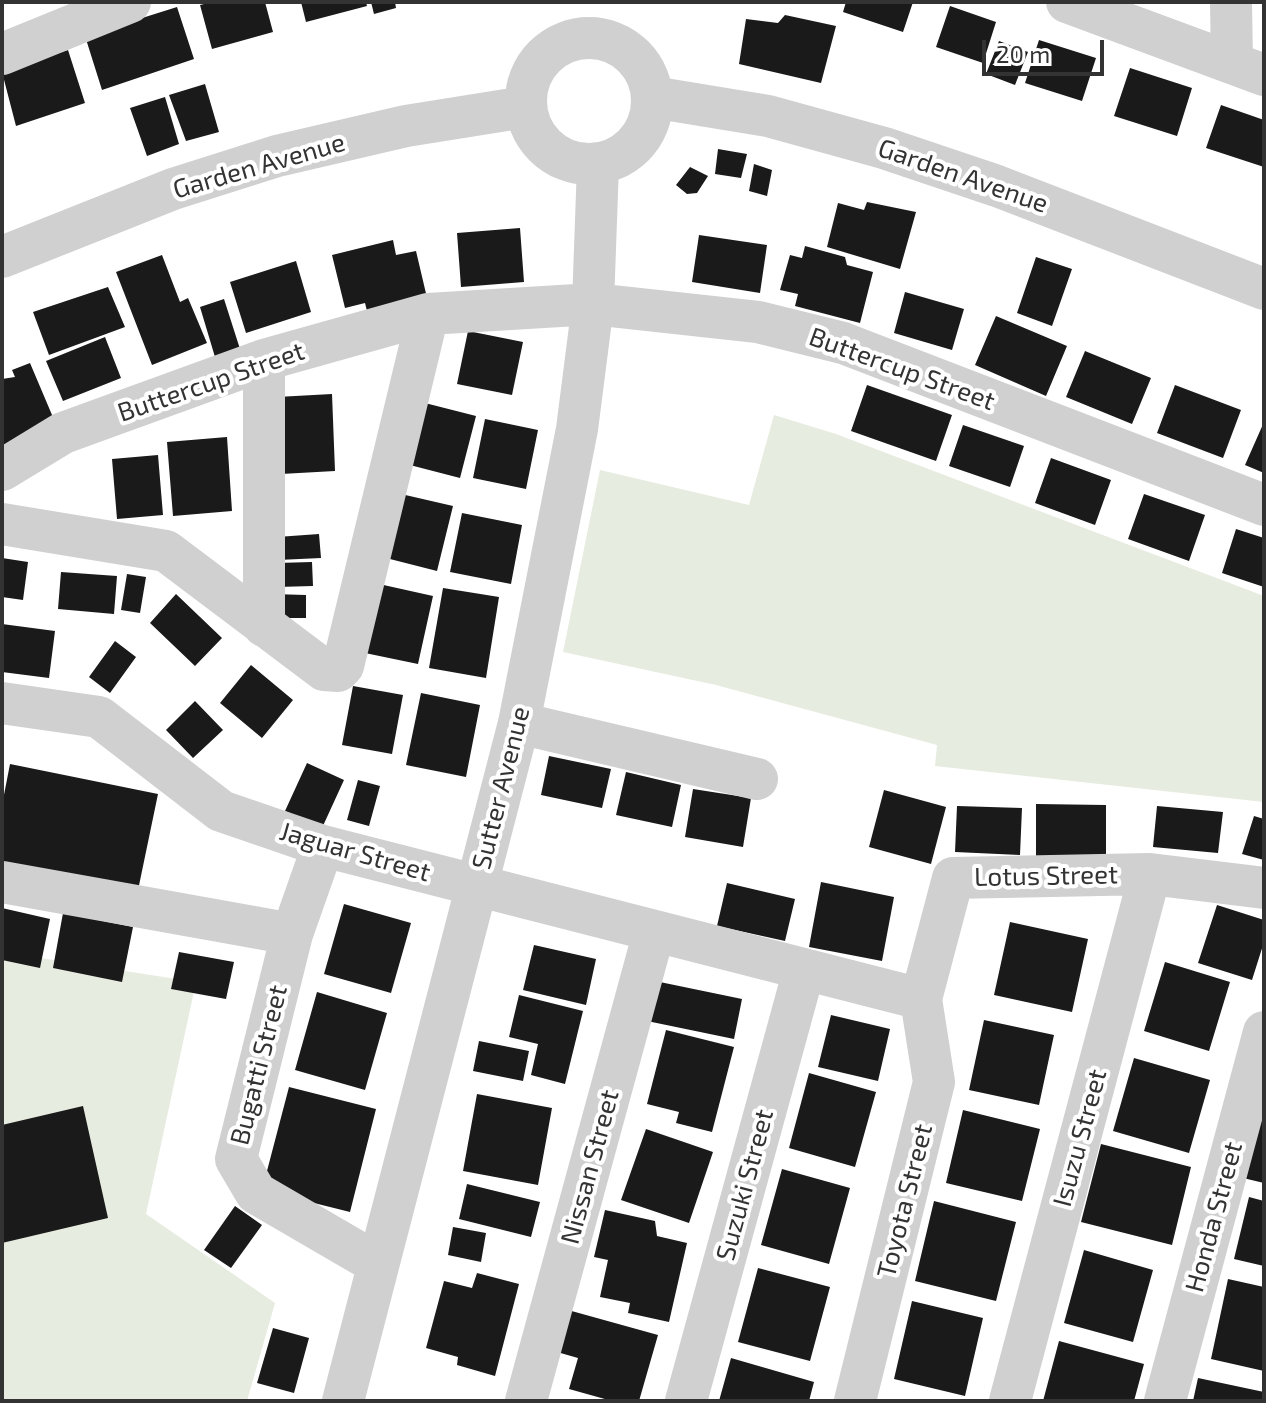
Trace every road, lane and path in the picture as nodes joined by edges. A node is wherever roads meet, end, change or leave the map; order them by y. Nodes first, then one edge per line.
1 (1231, 2) edge
2 (1075, 3) edge
3 (110, 6) edge
4 (594, 19) edge
5 (2, 54) edge
6 (1248, 69) edge
7 (652, 97) junction
8 (525, 107) junction
9 (598, 165) junction
10 (2, 257) edge
11 (1264, 289) edge
12 (593, 304) junction
13 (428, 314) junction
14 (264, 360) junction
15 (2, 470) edge
16 (1264, 505) edge
17 (2, 524) edge
18 (264, 626) junction
19 (2, 703) edge
20 (519, 723) junction
21 (757, 779) dead end
22 (323, 846) junction
23 (1150, 874) junction
24 (2, 882) edge
25 (477, 887) junction
26 (1264, 888) edge
27 (654, 932) junction
28 (292, 934) junction
29 (804, 970) junction
30 (921, 999) junction
31 (1264, 1032) edge
32 (378, 1264) junction
33 (343, 1401) edge
34 (526, 1401) edge
35 (686, 1401) edge
36 (855, 1401) edge
37 (1010, 1401) edge
38 (1165, 1401) edge

1 - 6 street
2 - 6 street
3 - 5 street
4 - 7 street
4 - 8 street
7 - 9 street
7 - 11 street, Garden Avenue
8 - 9 street
8 - 10 street, Garden Avenue
9 - 12 street, Sutter Avenue
12 - 13 street, Buttercup Street
12 - 16 street, Buttercup Street
12 - 20 street, Sutter Avenue
13 - 14 street, Buttercup Street
13 - 18 street
14 - 15 street, Buttercup Street
14 - 18 street
17 - 18 street
19 - 22 street, Jaguar Street
20 - 21 street
20 - 25 street, Sutter Avenue
22 - 25 street, Jaguar Street
22 - 28 street, Bugatti Street
23 - 26 street, Lotus Street
23 - 30 street, Lotus Street
23 - 37 street, Isuzu Street
24 - 28 street
25 - 27 street, Jaguar Street
25 - 32 street, Sutter Avenue
27 - 29 street, Jaguar Street
27 - 34 street, Nissan Street
28 - 32 street, Bugatti Street
29 - 30 street, Jaguar Street
29 - 35 street, Suzuki Street
30 - 36 street, Toyota Street
31 - 38 street, Honda Street
32 - 33 street, Sutter Avenue

